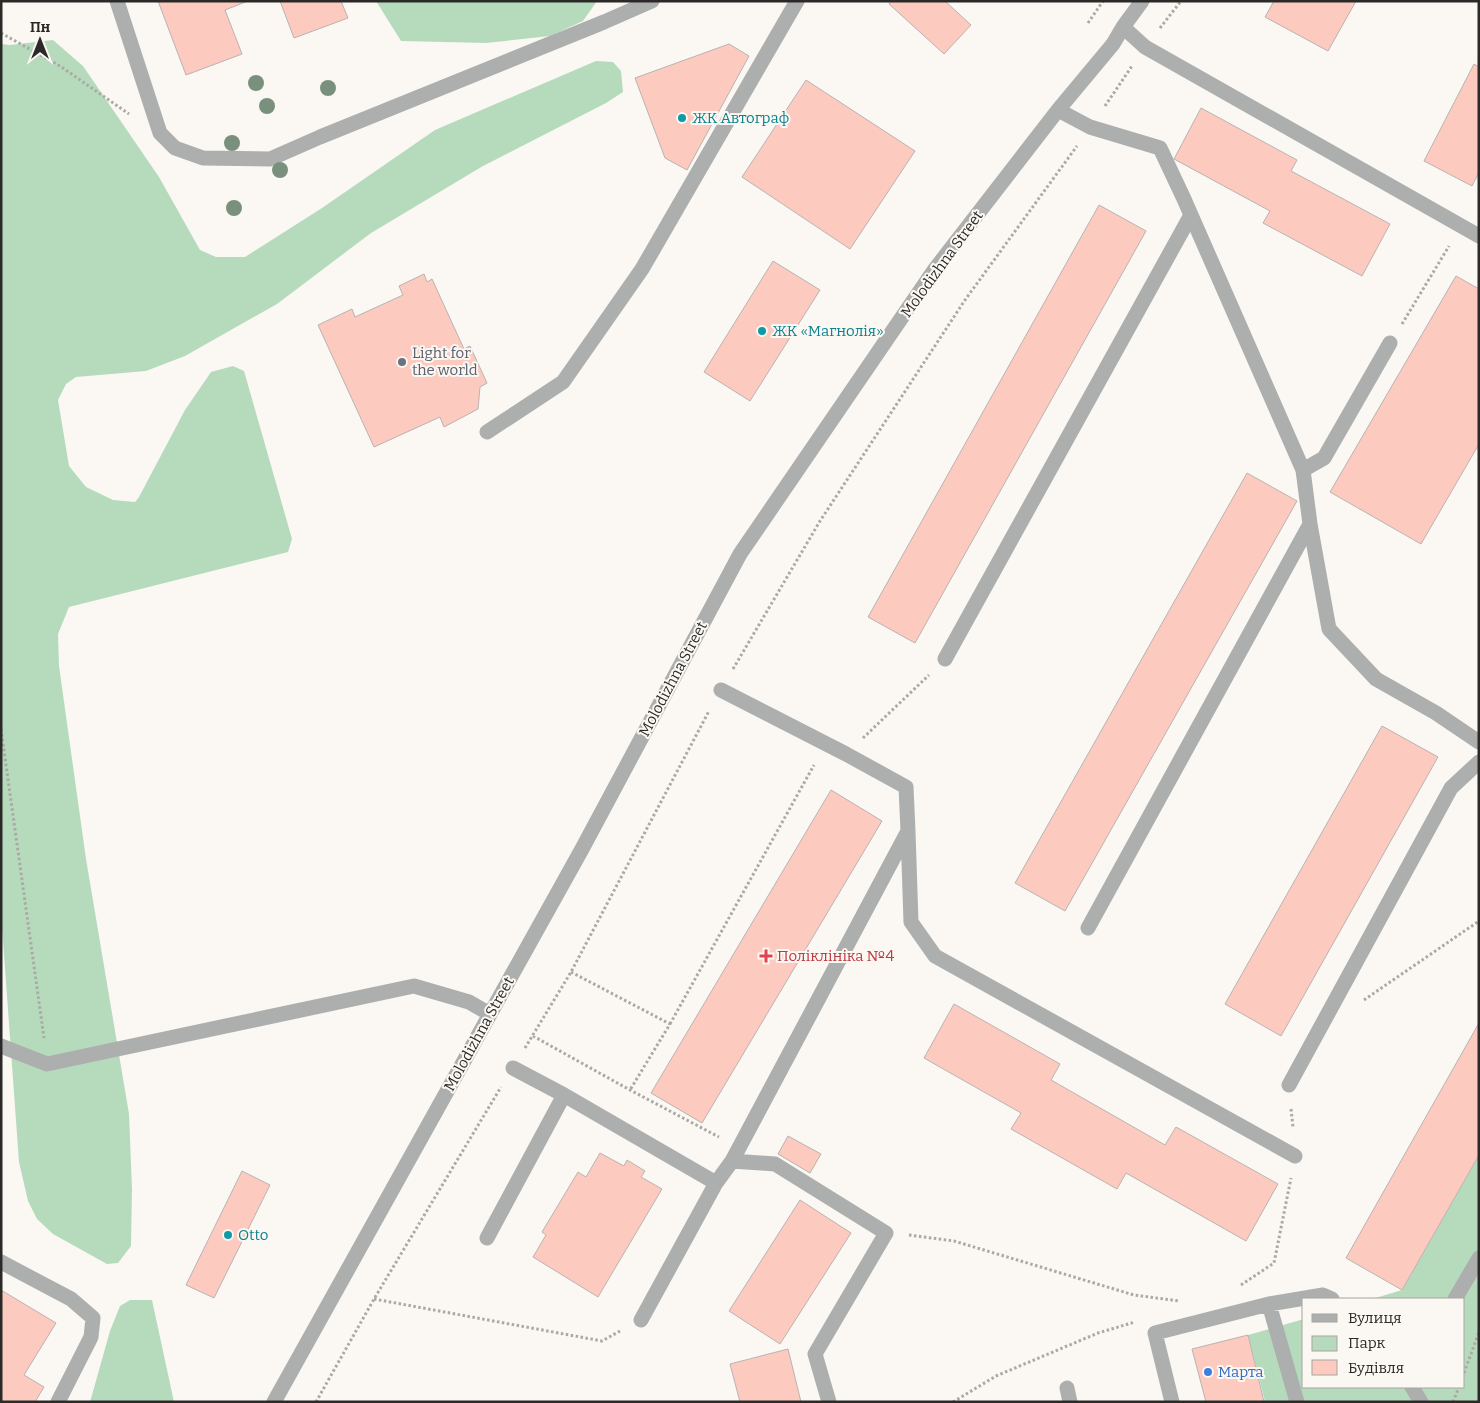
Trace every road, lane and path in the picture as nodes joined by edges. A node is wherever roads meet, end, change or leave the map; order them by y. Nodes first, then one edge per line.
1 (117, 1) edge
2 (652, 1) edge
3 (797, 1) edge
4 (1103, 1) edge
5 (1142, 1) edge
6 (1088, 23) dead end
7 (1123, 27) junction
8 (1, 33) edge
9 (1058, 110) junction
10 (130, 114) dead end
11 (1191, 215) junction
12 (1462, 226) junction
13 (1479, 236) edge
14 (1390, 343) joint
15 (487, 432) dead end
16 (1303, 470) junction
17 (1310, 524) junction
18 (946, 659) joint
19 (721, 690) dead end
20 (1, 729) edge
21 (1479, 742) edge
22 (826, 744) junction
23 (846, 754) junction
24 (1479, 762) edge
25 (908, 830) junction
26 (1479, 921) edge
27 (1088, 928) dead end
28 (571, 972) dead end
29 (1359, 1004) dead end
30 (490, 1014) junction
31 (670, 1024) junction
32 (533, 1036) dead end
33 (1, 1046) edge
34 (47, 1064) junction
35 (513, 1068) dead end
36 (1288, 1085) joint
37 (630, 1090) junction
38 (564, 1095) junction
39 (739, 1147) junction
40 (1295, 1156) junction
41 (732, 1161) junction
42 (716, 1183) junction
43 (886, 1233) junction
44 (487, 1238) dead end
45 (1479, 1258) edge
46 (1, 1262) edge
47 (1232, 1289) dead end
48 (1302, 1298) edge
49 (1305, 1298) edge
50 (1330, 1298) edge
51 (1456, 1298) edge
52 (374, 1299) dead end
53 (1269, 1304) junction
54 (1218, 1317) junction
55 (641, 1320) joint
56 (1143, 1320) dead end
57 (1479, 1332) edge
58 (1465, 1370) edge
59 (1413, 1388) edge
60 (1459, 1388) edge
61 (58, 1402) edge
62 (274, 1402) edge
63 (829, 1402) edge
64 (953, 1402) edge
65 (1172, 1402) edge
66 (1297, 1402) edge
67 (1421, 1402) edge
68 (1453, 1402) edge

1 - 2 street
3 - 15 street
4 - 6 path
5 - 7 street, Molodizhna Street
7 - 9 street, Molodizhna Street
7 - 12 street
8 - 10 path
9 - 11 street
9 - 30 street, Molodizhna Street
11 - 16 street
11 - 18 street
12 - 13 street
12 - 14 path
14 - 16 street
16 - 17 street
17 - 21 street
17 - 27 street
18 - 23 path
19 - 22 street
20 - 34 path
22 - 23 street
22 - 31 path
23 - 25 street
24 - 36 street
25 - 39 street
25 - 40 street
26 - 29 path
28 - 31 path
30 - 34 street
30 - 62 street, Molodizhna Street
31 - 37 path
32 - 37 path
33 - 34 street
35 - 38 street
36 - 40 path
37 - 39 path
38 - 42 street
38 - 44 street
39 - 41 street
40 - 47 path
41 - 42 street
41 - 43 street
42 - 55 street
43 - 54 path
43 - 63 street
45 - 51 street
46 - 61 street
48 - 53 street
49 - 50 street
52 - 55 path
53 - 54 street
53 - 66 street
54 - 65 street
56 - 64 path
57 - 58 path
59 - 67 street
60 - 68 path

